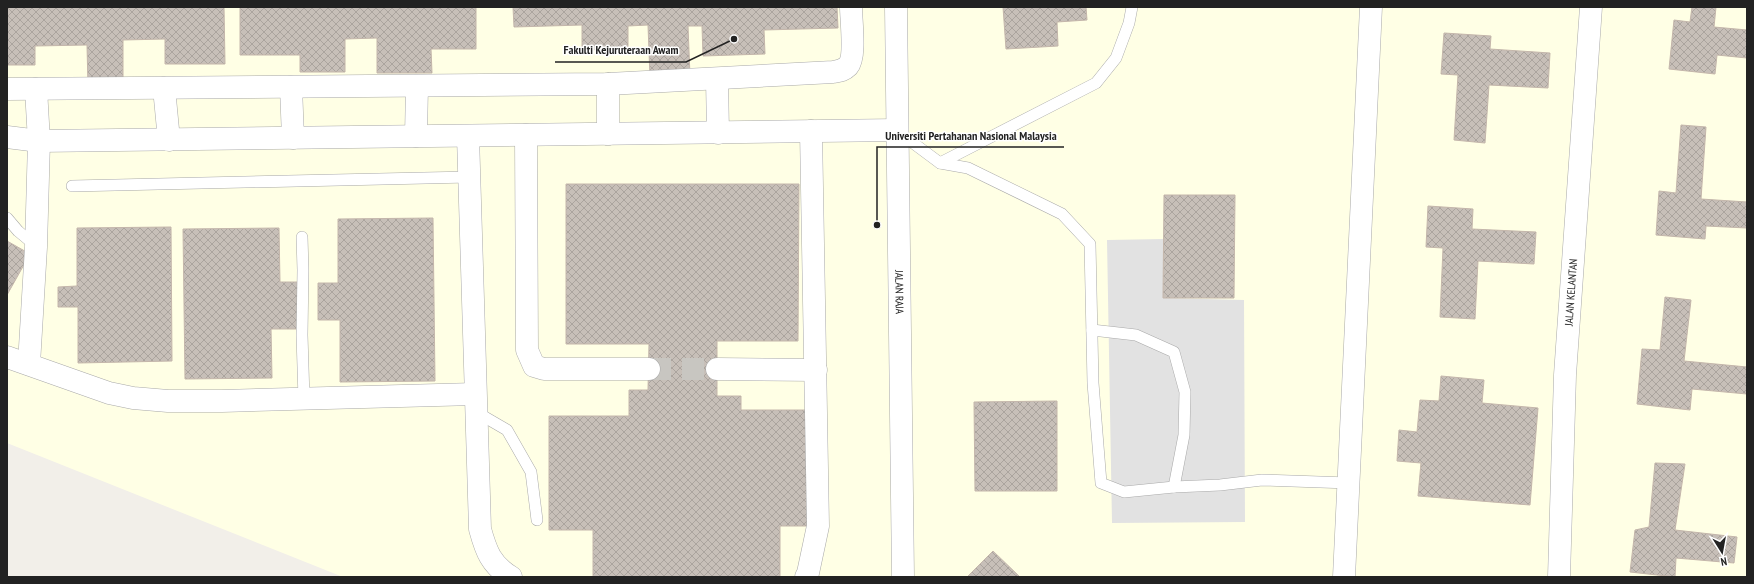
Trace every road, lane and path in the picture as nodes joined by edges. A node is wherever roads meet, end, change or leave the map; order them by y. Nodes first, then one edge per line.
1 (851, 7) edge
2 (896, 7) edge
3 (1132, 7) edge
4 (1371, 7) edge
5 (1591, 7) edge
6 (717, 79) junction
7 (608, 84) junction
8 (291, 86) junction
9 (417, 86) junction
10 (164, 88) junction
11 (7, 89) edge
12 (36, 89) junction
13 (897, 130) junction
14 (811, 131) junction
15 (718, 133) junction
16 (608, 134) junction
17 (526, 135) junction
18 (416, 136) junction
19 (468, 136) junction
20 (7, 138) edge
21 (293, 138) junction
22 (169, 140) junction
23 (39, 141) junction
24 (940, 163) junction
25 (469, 177) junction
26 (72, 186) dead end
27 (7, 218) edge
28 (302, 237) dead end
29 (36, 247) junction
30 (1092, 330) junction
31 (7, 357) edge
32 (30, 364) junction
33 (649, 369) tunnel mouth
34 (717, 369) tunnel mouth
35 (816, 370) junction
36 (304, 399) junction
37 (475, 403) junction
38 (1349, 483) junction
39 (1174, 487) junction
40 (536, 520) dead end
41 (511, 577) edge
42 (806, 577) edge
43 (903, 577) edge
44 (1344, 577) edge
45 (1559, 577) edge

1 - 6 street
2 - 13 street, JALAN RAJA
3 - 24 lane
4 - 38 street
5 - 45 street, JALAN KELANTAN
6 - 7 street
6 - 15 street
7 - 9 street
7 - 16 street
8 - 9 street
8 - 10 street
8 - 21 street
9 - 18 street
10 - 12 street
10 - 22 street
11 - 12 street
12 - 23 street
13 - 14 street
13 - 24 lane
13 - 43 street, JALAN RAJA
14 - 15 street
14 - 35 street
15 - 16 street
16 - 17 street
17 - 19 street
17 - 33 street
18 - 19 street
18 - 21 street
19 - 25 street
20 - 23 street
21 - 22 street
22 - 23 street
23 - 29 street
24 - 30 lane
25 - 26 lane
25 - 37 street
27 - 29 lane
28 - 36 lane
29 - 32 street
30 - 39 lane
30 - 39 lane
31 - 32 street
32 - 36 street
34 - 35 street
35 - 42 street
36 - 37 street
37 - 40 lane
37 - 41 street
38 - 39 lane
38 - 44 street

